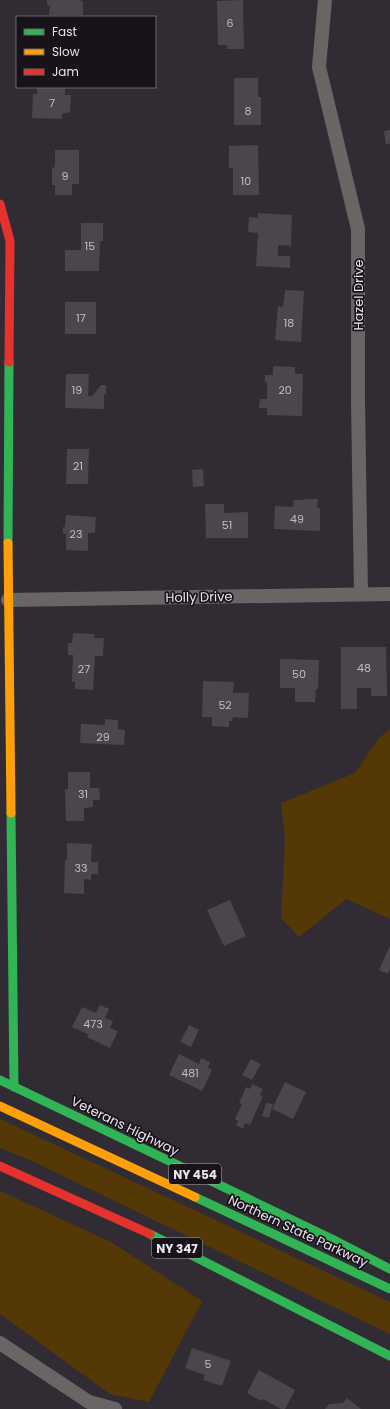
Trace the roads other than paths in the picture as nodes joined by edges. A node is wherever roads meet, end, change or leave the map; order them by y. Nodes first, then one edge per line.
1 (325, 0) edge
2 (0, 204) edge
3 (361, 594) junction
4 (390, 594) edge
5 (8, 600) junction
6 (0, 1080) edge
7 (14, 1087) junction
8 (0, 1106) edge
9 (0, 1166) edge
10 (390, 1269) edge
11 (390, 1289) edge
12 (0, 1343) edge
13 (390, 1356) edge
14 (115, 1409) edge

1 - 3 street, Hazel Drive
2 - 5 main road
3 - 4 street, Holly Drive
3 - 5 street, Holly Drive
5 - 7 main road
6 - 7 main road, Veterans Highway / NY 454
7 - 10 main road, Veterans Highway / NY 454
8 - 11 main road, Northern State Parkway
9 - 13 main road, NY 347
12 - 14 street

